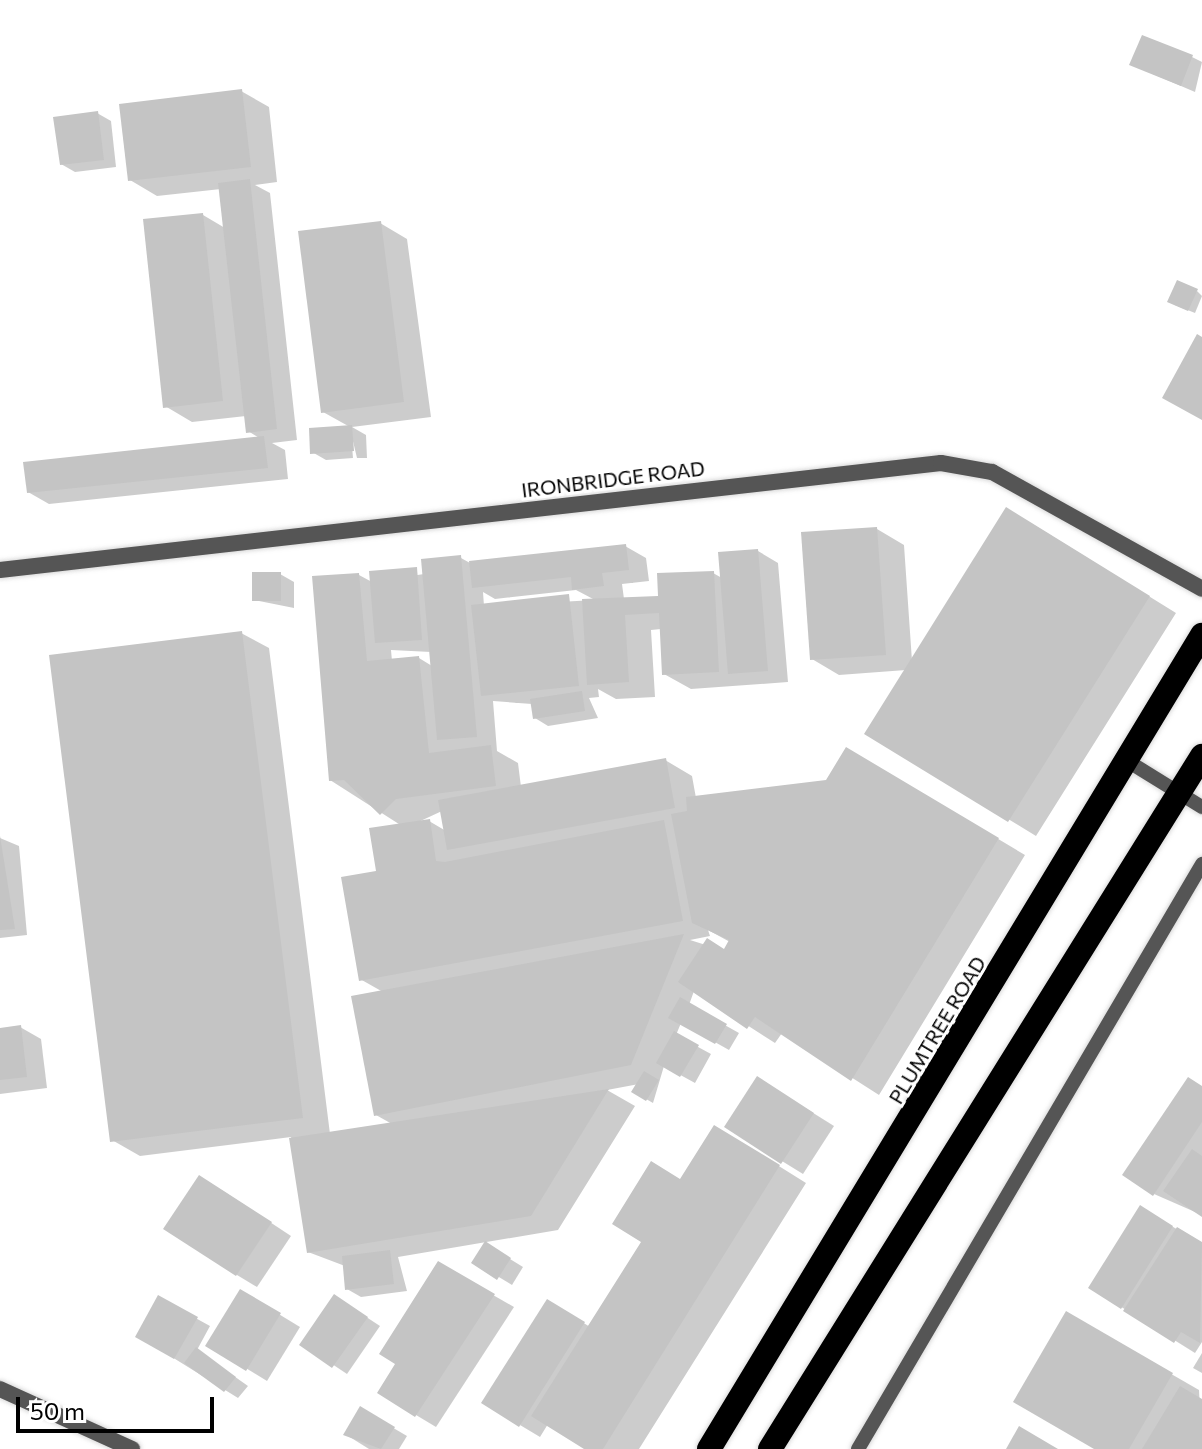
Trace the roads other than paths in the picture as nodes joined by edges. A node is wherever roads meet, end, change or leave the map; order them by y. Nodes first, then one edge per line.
1 (0, 570) edge
2 (1202, 589) edge
3 (1202, 635) edge
4 (1202, 756) edge
5 (1129, 762) junction
6 (1180, 794) junction
7 (1202, 807) edge
8 (1202, 864) edge
9 (0, 1389) edge
10 (132, 1449) edge
11 (709, 1449) edge
12 (770, 1449) edge
13 (858, 1449) edge

1 - 2 street, IRONBRIDGE ROAD
3 - 5 highway, PLUMTREE ROAD
4 - 6 highway
5 - 6 lane
5 - 11 highway, PLUMTREE ROAD
6 - 7 lane
6 - 12 highway
8 - 13 lane
9 - 10 street

